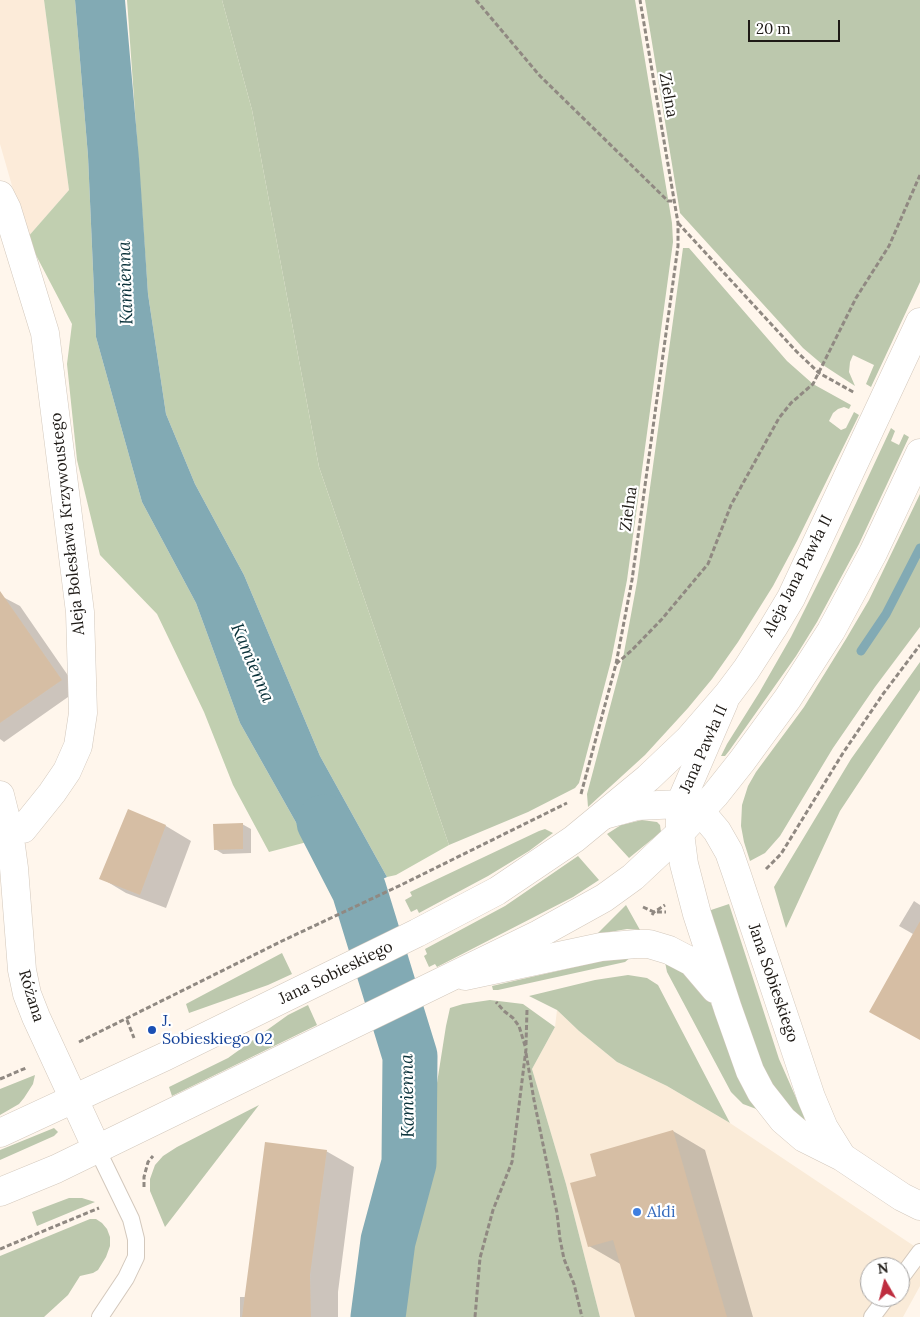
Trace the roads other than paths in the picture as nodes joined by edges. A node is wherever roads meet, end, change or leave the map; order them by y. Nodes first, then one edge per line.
1 (0, 195) edge
2 (920, 322) edge
3 (920, 453) edge
4 (728, 694) junction
5 (0, 795) edge
6 (690, 808) junction
7 (604, 815) junction
8 (9, 831) junction
9 (680, 833) junction
10 (7, 869) edge
11 (442, 982) junction
12 (728, 1009) junction
13 (74, 1100) junction
14 (0, 1133) edge
15 (97, 1149) junction
16 (842, 1157) junction
17 (0, 1192) edge
18 (920, 1206) edge
19 (920, 1252) edge
20 (910, 1266) edge
21 (100, 1317) edge

1 - 8 main road, Aleja Bolesława Krzywoustego
2 - 4 main road, Aleja Jana Pawła II
3 - 6 main road
4 - 6 main road, Jana Pawła II
4 - 7 main road, Aleja Jana Pawła II
5 - 8 main road, Różana
6 - 7 main road
6 - 9 main road
6 - 16 main road, Jana Sobieskiego
7 - 13 main road, Jana Sobieskiego
8 - 10 main road, Różana
9 - 11 main road, Jana Sobieskiego
9 - 12 main road, Jana Sobieskiego
10 - 13 main road, Różana
11 - 12 main road, Jana Sobieskiego
11 - 15 main road, Jana Sobieskiego
12 - 16 main road, Jana Sobieskiego
13 - 14 main road, Jana Sobieskiego
13 - 15 main road, Różana
15 - 17 main road, Jana Sobieskiego
15 - 21 lane
16 - 18 main road, Jana Sobieskiego
19 - 20 lane

